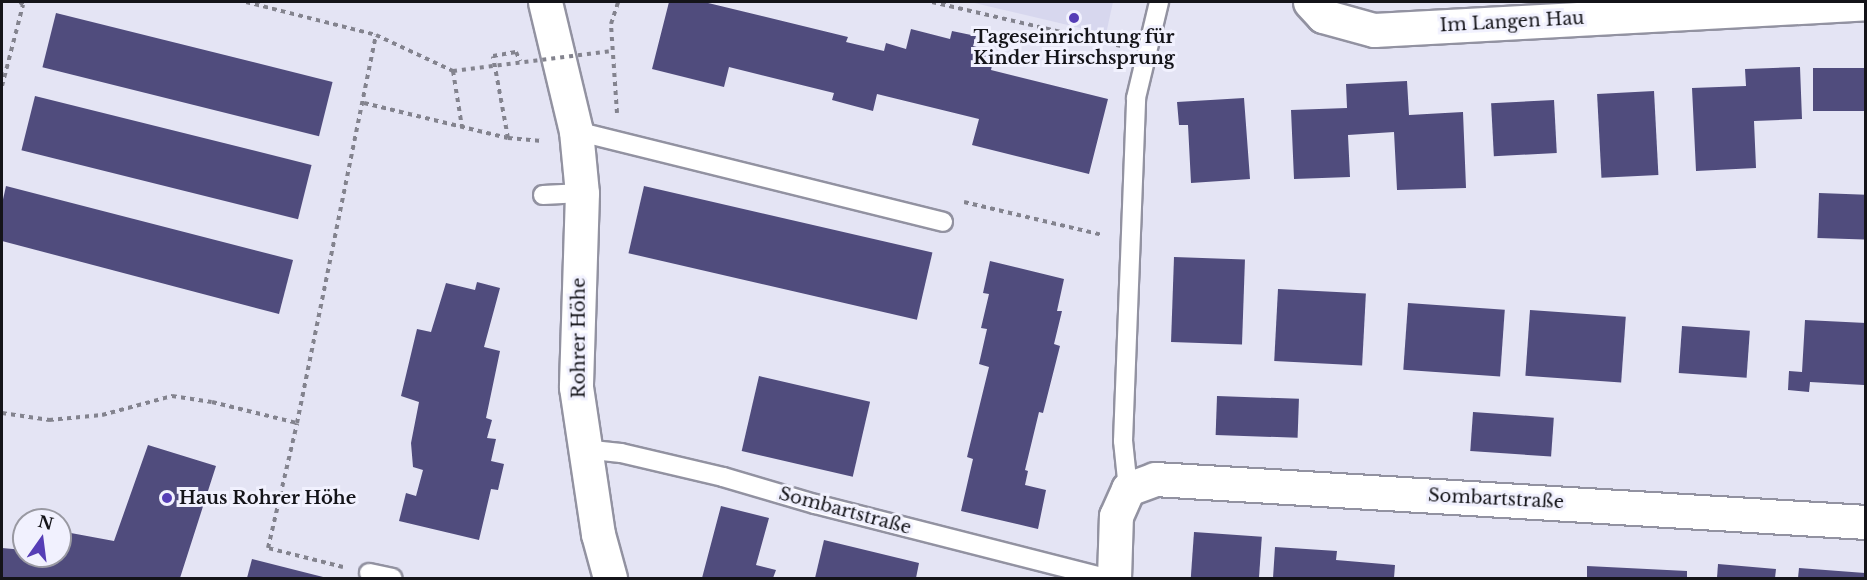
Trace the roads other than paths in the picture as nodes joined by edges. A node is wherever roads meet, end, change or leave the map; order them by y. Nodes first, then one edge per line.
1 (545, 2) edge
2 (1159, 2) edge
3 (1310, 2) edge
4 (1866, 3) edge
5 (564, 136) junction
6 (582, 194) junction
7 (543, 195) dead end
8 (943, 222) road end
9 (583, 449) junction
10 (1128, 489) junction
11 (1866, 522) edge
12 (369, 573) road end
13 (392, 579) edge
14 (610, 579) edge
15 (1106, 579) edge
16 (1114, 579) edge

1 - 5 street, Rohrer Höhe
2 - 10 lane
3 - 4 street, Im Langen Hau
5 - 6 street, Rohrer Höhe
5 - 8 lane
6 - 7 lane
6 - 9 street, Rohrer Höhe
9 - 14 street, Rohrer Höhe
9 - 15 lane, Sombartstraße
10 - 11 street, Sombartstraße
10 - 16 street
12 - 13 lane

